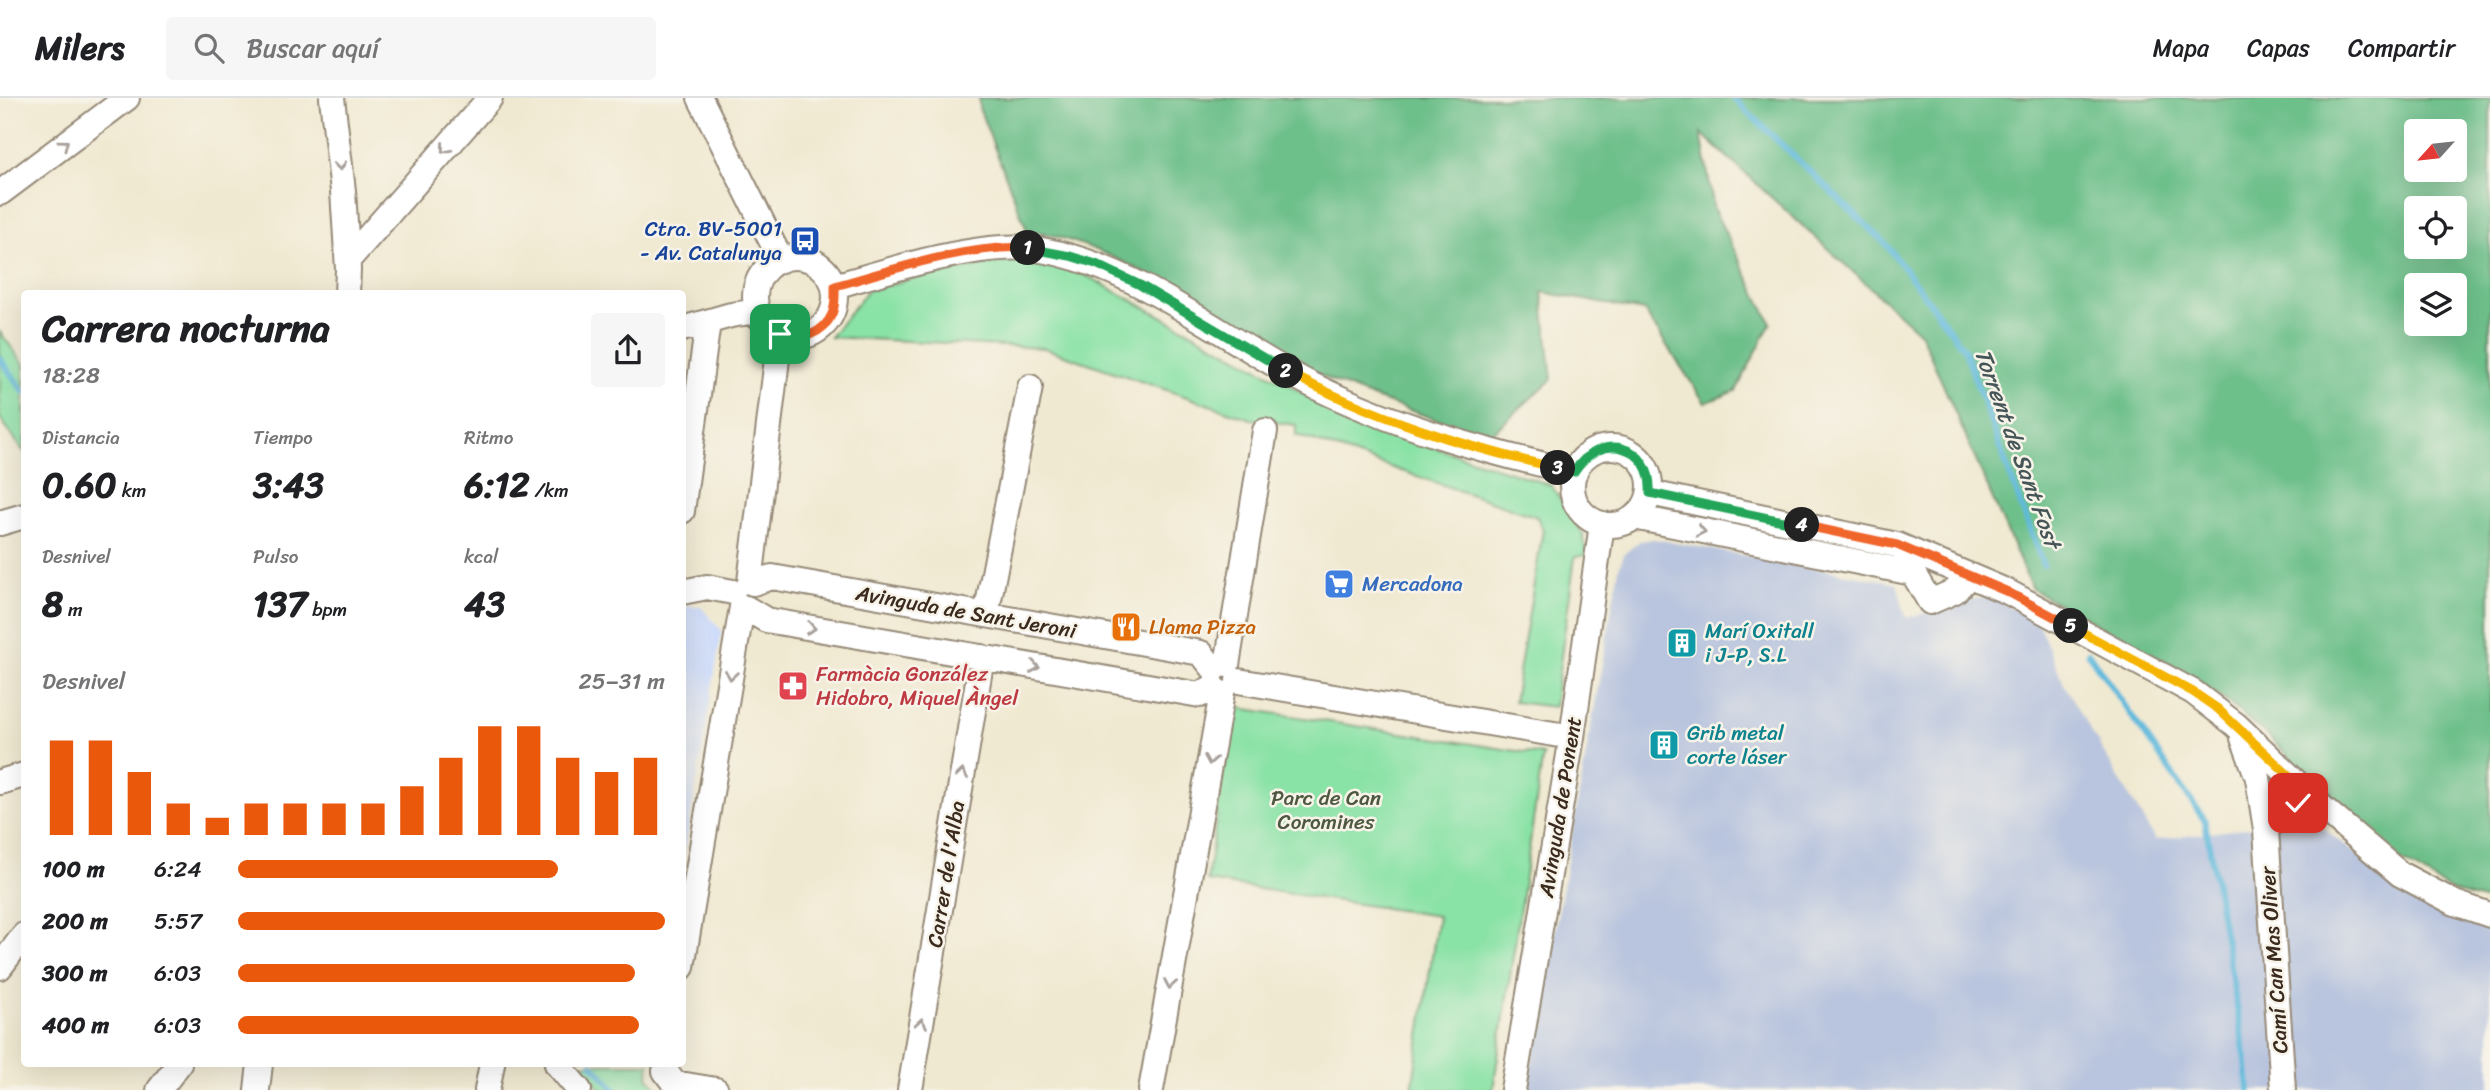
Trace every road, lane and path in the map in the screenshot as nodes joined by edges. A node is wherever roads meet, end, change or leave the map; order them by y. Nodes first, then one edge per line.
1 (127, 98) edge
2 (332, 98) edge
3 (490, 98) edge
4 (699, 98) edge
5 (3, 181) edge
6 (348, 260) junction
7 (780, 260) junction
8 (835, 286) junction
9 (347, 290) edge
10 (757, 312) junction
11 (708, 322) junction
12 (686, 328) edge
13 (780, 334) junction
14 (1030, 387) dead end
15 (1265, 431) dead end
16 (1574, 472) junction
17 (686, 482) edge
18 (1650, 493) junction
19 (21, 517) edge
20 (1634, 517) junction
21 (0, 523) edge
22 (1602, 524) junction
23 (1911, 561) junction
24 (1969, 576) junction
25 (686, 591) edge
26 (745, 594) junction
27 (986, 615) junction
28 (982, 657) junction
29 (1223, 679) junction
30 (2236, 725) junction
31 (1572, 737) junction
32 (2297, 783) junction
33 (2293, 808) junction
34 (2323, 809) junction
35 (2264, 820) junction
36 (2490, 915) edge
37 (21, 939) edge
38 (686, 943) edge
39 (0, 967) edge
40 (177, 1067) edge
41 (260, 1067) edge
42 (491, 1067) edge
43 (560, 1067) edge
44 (668, 1071) edge
45 (159, 1090) edge
46 (257, 1090) edge
47 (487, 1090) edge
48 (579, 1090) edge
49 (716, 1090) edge
50 (910, 1090) edge
51 (1151, 1090) edge
52 (1513, 1090) edge
53 (2283, 1090) edge

5 -> 1 street
2 -> 6 street
3 -> 6 street
4 - 7 street
6 - 9 street
7 - 8 street
7 - 10 street
8 - 13 street
8 - 16 street
10 - 11 street
10 - 13 street
11 - 12 street
11 - 17 street
13 - 26 street
14 - 27 street
15 - 29 street
16 - 18 street
16 - 22 street
18 - 20 street
18 - 23 street
19 - 21 street
20 - 22 street
20 -> 23 street
22 - 31 street, Avinguda de Ponent
23 - 24 street
23 - 24 street
24 - 30 street
25 - 26 street
26 - 27 street, Avinguda de Sant Jeroni
26 -> 28 street, Avinguda de Sant Jeroni
26 -> 38 street
27 - 29 street, Avinguda de Sant Jeroni
28 -> 29 street, Avinguda de Sant Jeroni
50 -> 28 street, Carrer de l'Alba
29 - 31 street, Avinguda de Sant Jeroni
29 -> 51 street
30 - 32 street
30 - 35 street, Camí Can Mas Oliver
31 - 52 street, Avinguda de Ponent
32 - 33 street
32 - 34 street
32 - 35 street
33 - 34 street
33 - 35 street
34 - 36 street
35 - 53 street, Camí Can Mas Oliver
37 - 39 street
40 - 45 street
41 - 46 street
42 - 47 street
43 - 48 street
44 - 49 street

